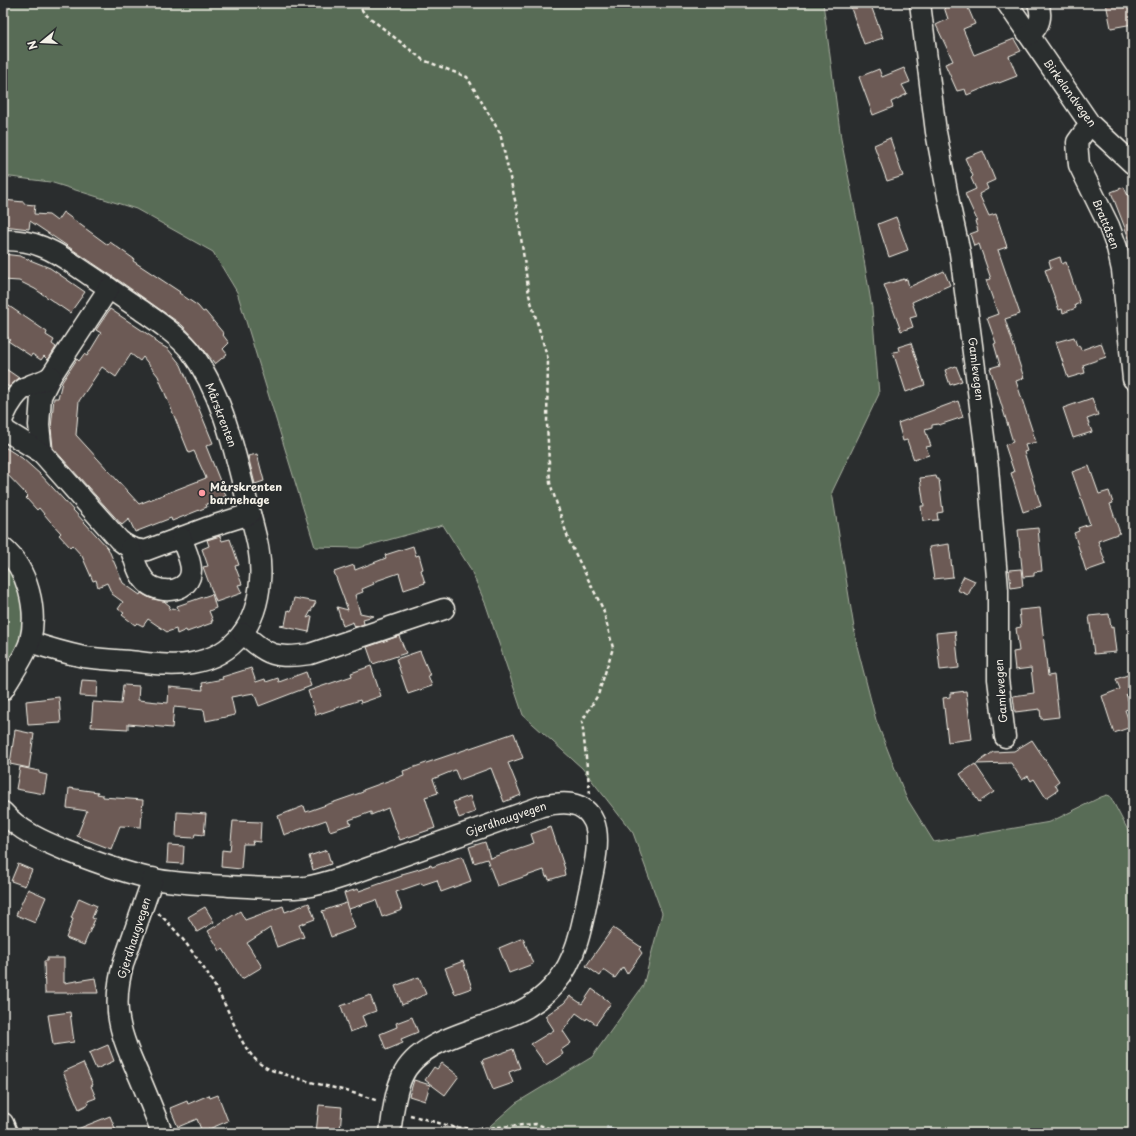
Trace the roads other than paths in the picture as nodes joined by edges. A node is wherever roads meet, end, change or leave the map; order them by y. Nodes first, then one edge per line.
1 (920, 3) edge
2 (1007, 3) edge
3 (1038, 3) edge
4 (1029, 35) junction
5 (1090, 124) junction
6 (1133, 164) edge
7 (3, 240) edge
8 (109, 288) junction
9 (51, 376) junction
10 (1133, 379) edge
11 (3, 418) edge
12 (3, 426) edge
13 (42, 453) junction
14 (250, 514) junction
15 (181, 537) junction
16 (3, 548) edge
17 (130, 548) junction
18 (444, 609) dead end
19 (243, 633) junction
20 (30, 642) junction
21 (3, 690) edge
22 (1005, 737) dead end
23 (3, 812) edge
24 (153, 878) junction
25 (3, 1123) edge
26 (7, 1133) edge
27 (162, 1133) edge
28 (390, 1133) edge

1 - 22 street, Gamlevegen
2 - 4 street, Birkelandvegen
3 - 4 street
4 - 5 street, Birkelandvegen
5 - 6 street, Birkelandvegen
5 - 10 street, Brattåsen
7 - 8 street, Mårskrenten
8 - 9 street
8 - 14 street, Mårskrenten
9 - 11 street
9 - 13 street
12 - 13 street
13 - 17 street
14 - 15 street
14 - 19 street, Mårskrenten
15 - 17 street
15 - 17 street
16 - 20 street
18 - 19 street
19 - 20 street, Mårskrenten
20 - 21 street
23 - 24 street, Gjerdhaugvegen
24 - 27 street, Gjerdhaugvegen
24 - 28 street, Gjerdhaugvegen
25 - 26 street

